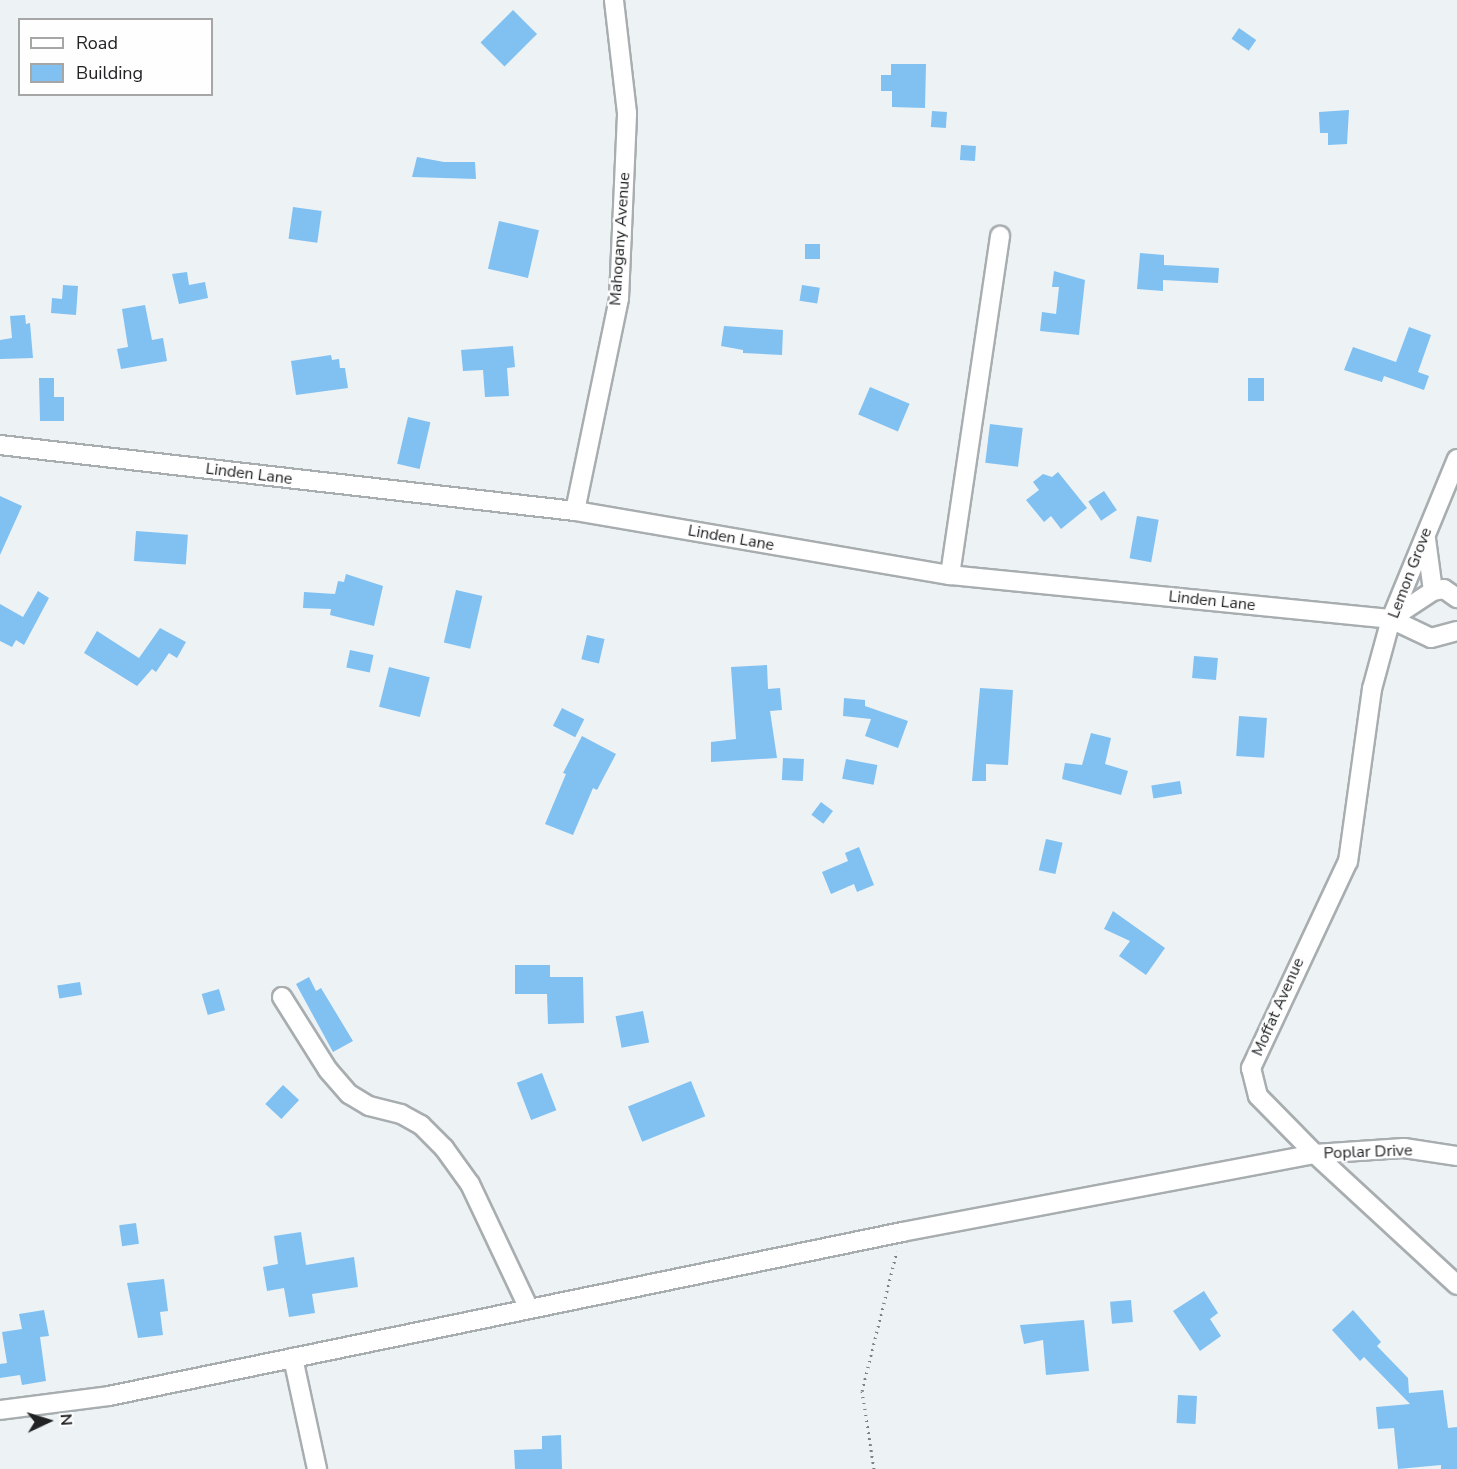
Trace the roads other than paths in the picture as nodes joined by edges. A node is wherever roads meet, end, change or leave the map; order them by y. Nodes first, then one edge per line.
1 (614, 0) edge
2 (1000, 236) dead end
3 (0, 445) edge
4 (1457, 459) edge
5 (574, 511) junction
6 (1425, 531) junction
7 (950, 575) junction
8 (1433, 591) junction
9 (1457, 598) edge
10 (1391, 619) junction
11 (1457, 632) edge
12 (1372, 689) joint
13 (282, 997) dead end
14 (1315, 1154) junction
15 (1457, 1156) edge
16 (1457, 1285) edge
17 (529, 1309) junction
18 (293, 1358) junction
19 (0, 1410) edge
20 (317, 1469) edge

1 - 5 street, Mahogany Avenue
2 - 7 street
3 - 5 street, Linden Lane
4 - 6 street, Lemon Grove
5 - 7 street, Linden Lane
6 - 8 street
6 - 10 street, Lemon Grove
7 - 10 street, Linden Lane
8 - 9 street
8 - 10 street
10 - 11 street, Linden Lane
10 - 12 street, Lemon Grove
12 - 14 street, Moffat Avenue
13 - 17 street
14 - 15 street, Poplar Drive
14 - 16 street, Moffat Avenue
14 - 17 street, Poplar Drive
17 - 18 street, Poplar Drive
18 - 19 street, Poplar Drive
18 - 20 street

